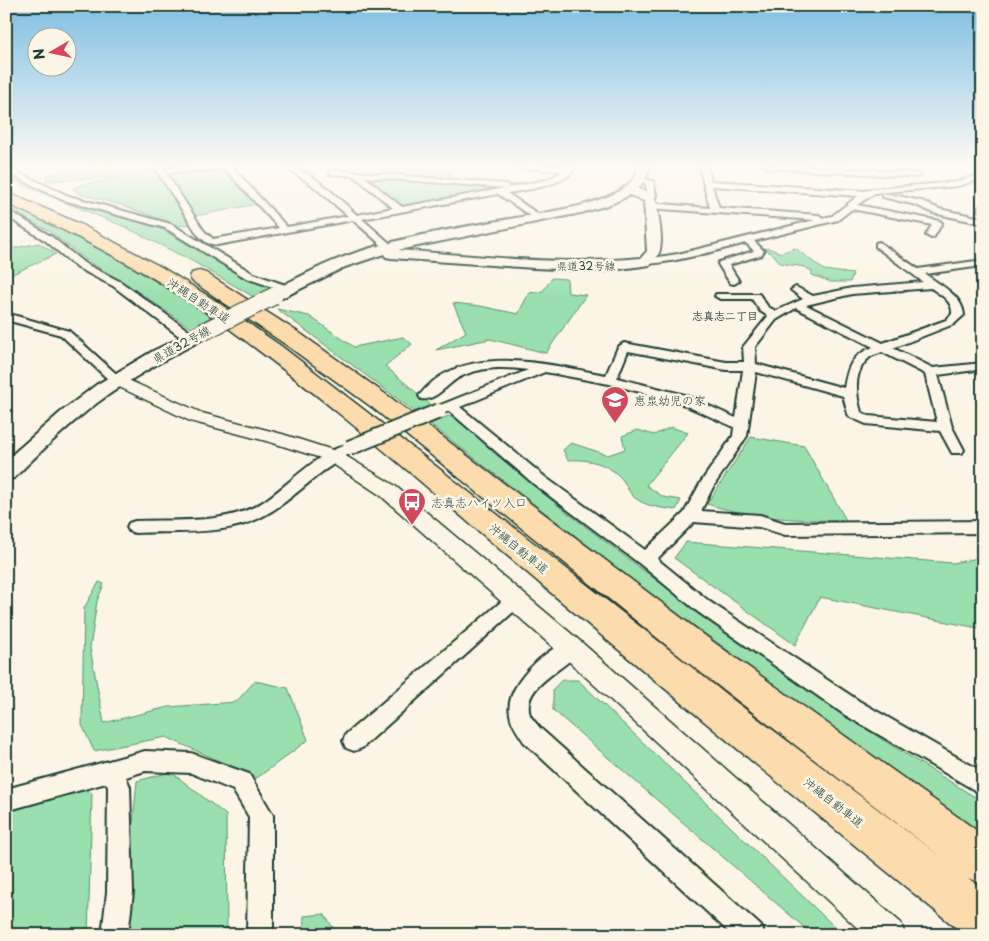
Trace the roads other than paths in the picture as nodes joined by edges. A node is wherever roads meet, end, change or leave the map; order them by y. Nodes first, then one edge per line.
1 (34, 210) edge
2 (68, 210) edge
3 (104, 210) edge
4 (186, 210) edge
5 (267, 210) edge
6 (349, 210) edge
7 (401, 210) edge
8 (526, 210) edge
9 (571, 210) edge
10 (651, 210) edge
11 (706, 210) edge
12 (845, 210) edge
13 (870, 210) edge
14 (934, 210) edge
15 (715, 211) joint
16 (6, 212) edge
17 (356, 218) junction
18 (538, 218) junction
19 (831, 219) junction
20 (979, 220) dead end
21 (285, 230) junction
22 (201, 233) junction
23 (185, 236) junction
24 (932, 236) dead end
25 (748, 240) junction
26 (879, 245) dead end
27 (383, 249) junction
28 (645, 262) junction
29 (982, 263) edge
30 (916, 272) junction
31 (734, 281) dead end
32 (934, 285) junction
33 (796, 290) dead end
34 (280, 293) junction
35 (720, 296) dead end
36 (813, 300) junction
37 (798, 305) junction
38 (776, 315) junction
39 (6, 316) edge
40 (197, 335) junction
41 (882, 349) junction
42 (750, 366) junction
43 (544, 368) junction
44 (982, 369) edge
45 (931, 372) junction
46 (117, 380) junction
47 (610, 380) junction
48 (849, 393) junction
49 (426, 396) dead end
50 (445, 409) junction
51 (741, 425) junction
52 (945, 427) junction
53 (957, 450) dead end
54 (341, 452) junction
55 (6, 473) edge
56 (690, 516) junction
57 (135, 527) dead end
58 (983, 527) edge
59 (646, 560) junction
60 (515, 600) junction
61 (571, 648) junction
62 (354, 741) dead end
63 (112, 770) junction
64 (983, 784) edge
65 (6, 800) edge
66 (983, 862) edge
67 (983, 919) edge
68 (115, 935) edge
69 (260, 935) edge
70 (752, 935) edge
71 (889, 935) edge

1 - 67 highway, 沖縄自動車道
2 - 66 highway, 沖縄自動車道
3 - 23 street
4 - 22 street
5 - 21 street
6 - 17 street
7 - 17 street
8 - 18 street
9 - 18 main road, 県道32号線
10 - 28 main road
11 - 15 street
12 - 19 street
13 - 24 street
14 - 20 street
15 - 19 street
16 - 40 street
17 - 21 street
17 - 27 street
18 - 27 main road, 県道32号線
19 - 25 street
21 - 22 street
22 - 23 street
23 - 34 street
25 - 28 street
25 - 31 street
26 - 30 street
27 - 28 main road, 県道32号線
27 - 34 main road, 県道32号線
29 - 30 street
30 - 32 street
32 - 36 street
32 - 41 street
33 - 36 street
34 - 40 main road, 県道32号線, bridge
35 - 38 street
36 - 37 street
37 - 38 street
37 - 41 street
38 - 42 street
39 - 46 street
40 - 46 main road, 県道32号線
41 - 45 street
41 - 48 street
42 - 47 street
42 - 48 street
42 - 51 street
43 - 47 street
43 - 49 street
43 - 50 street
44 - 45 street
45 - 52 street
46 - 54 street
46 - 55 main road, 県道32号線
47 - 51 street
48 - 52 street
50 - 54 street, bridge
50 - 59 street
51 - 56 street
52 - 53 street
54 - 57 street
54 - 60 street
56 - 58 street
56 - 59 street
59 - 64 street
60 - 61 street
60 - 62 street
61 - 70 street
61 - 71 street
63 - 65 street
63 - 68 street
63 - 69 street

